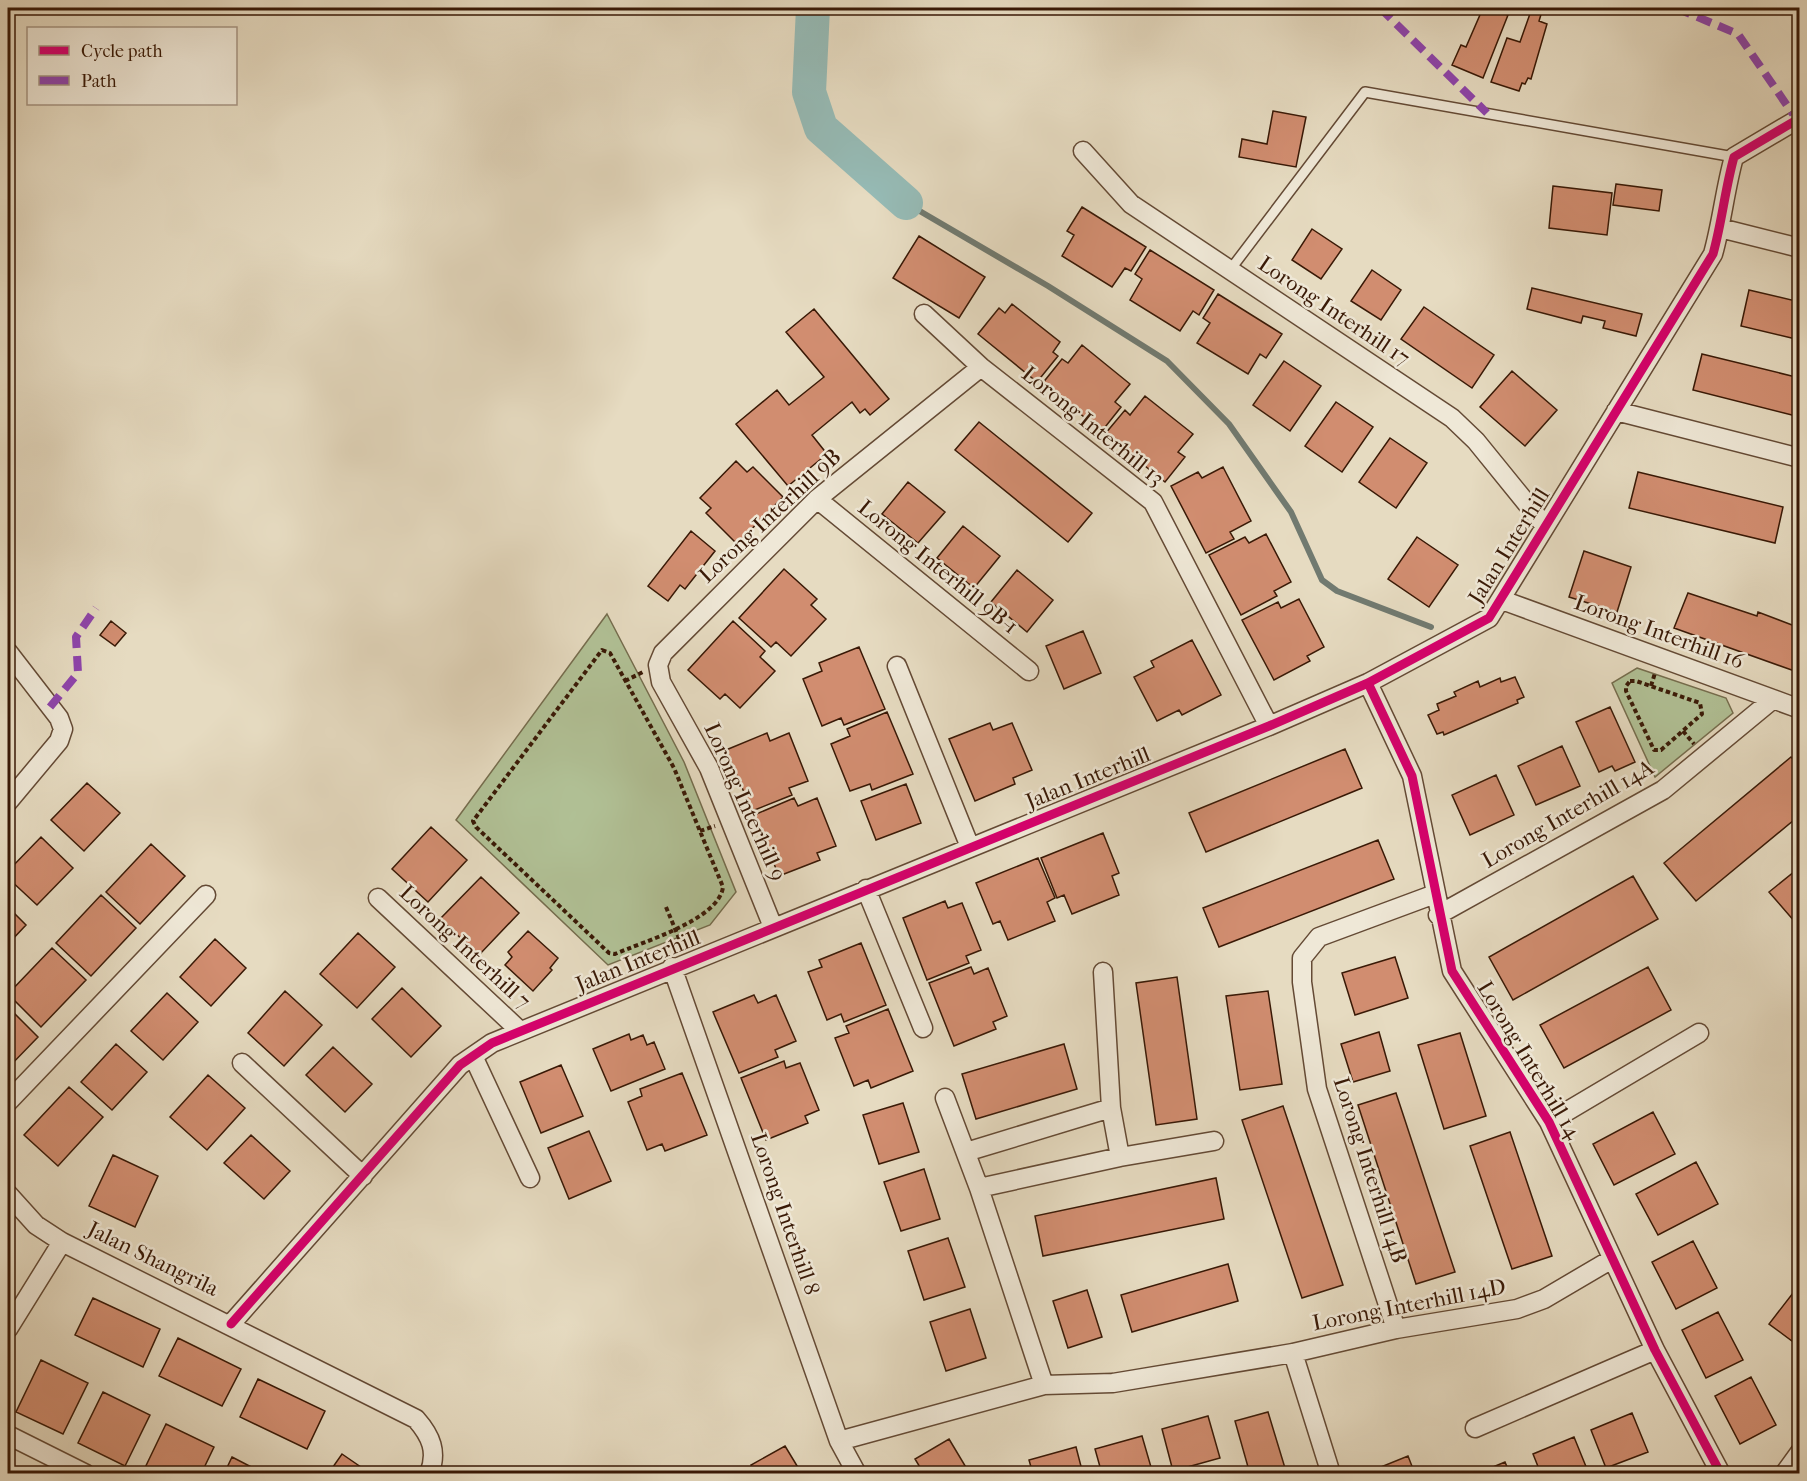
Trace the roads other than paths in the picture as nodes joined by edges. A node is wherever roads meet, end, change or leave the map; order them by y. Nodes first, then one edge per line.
1 (1800, 118) edge
2 (1083, 151) dead end
3 (1734, 157) junction
4 (1720, 228) junction
5 (1800, 248) edge
6 (1230, 270) junction
7 (924, 314) dead end
8 (981, 367) junction
9 (1616, 411) junction
10 (1800, 458) edge
11 (817, 499) junction
12 (1545, 526) junction
13 (1502, 600) junction
14 (8, 651) edge
15 (658, 665) joint
16 (897, 666) dead end
17 (1029, 671) dead end
18 (1368, 683) junction
19 (1772, 700) junction
20 (1800, 709) edge
21 (1269, 726) junction
22 (8, 802) edge
23 (970, 847) junction
24 (866, 889) junction
25 (1435, 894) junction
26 (206, 895) dead end
27 (378, 898) dead end
28 (1438, 915) junction
29 (773, 927) junction
30 (680, 964) junction
31 (1103, 972) dead end
32 (923, 1028) dead end
33 (519, 1030) junction
34 (1699, 1033) dead end
35 (473, 1056) junction
36 (242, 1063) dead end
37 (945, 1098) dead end
38 (8, 1102) edge
39 (1111, 1108) junction
40 (1549, 1122) junction
41 (1214, 1141) dead end
42 (966, 1152) junction
43 (1120, 1157) junction
44 (363, 1176) junction
45 (530, 1178) dead end
46 (979, 1188) junction
47 (8, 1194) edge
48 (62, 1242) junction
49 (1612, 1259) junction
50 (231, 1324) junction
51 (8, 1329) edge
52 (1396, 1329) junction
53 (1655, 1350) junction
54 (1293, 1353) junction
55 (1044, 1385) junction
56 (1475, 1428) dead end
57 (8, 1435) edge
58 (839, 1441) junction
59 (1800, 1452) edge
60 (86, 1473) edge
61 (429, 1473) edge
62 (857, 1473) edge
63 (1331, 1473) edge
64 (1721, 1473) edge
65 (1784, 1473) edge

1 - 3 street
2 - 6 street, Lorong Interhill 17
3 - 4 street, Jalan Interhill
3 - 6 lane
4 - 5 street
4 - 9 street, Jalan Interhill
6 - 12 street, Lorong Interhill 17
7 - 8 street, Lorong Interhill 13
8 - 11 street, Lorong Interhill 9B
8 - 21 street, Lorong Interhill 13
9 - 10 street
9 - 12 street, Jalan Interhill
11 - 15 street, Lorong Interhill 9B
11 - 17 street, Lorong Interhill 9B-1
12 - 13 street, Jalan Interhill
13 - 18 street, Jalan Interhill
13 - 19 street, Lorong Interhill 16
14 - 22 street
15 - 29 street, Lorong Interhill 9
16 - 23 street
18 - 21 street, Jalan Interhill
18 - 25 street, Lorong Interhill 14
19 - 20 street, Lorong Interhill 16
19 - 28 street, Lorong Interhill 14A
21 - 23 street, Jalan Interhill
23 - 24 street, Jalan Interhill
24 - 29 street, Jalan Interhill
24 - 32 street
25 - 28 street, Lorong Interhill 14
25 - 52 street, Lorong Interhill 14B
26 - 38 street
27 - 33 street, Lorong Interhill 7
28 - 40 street, Lorong Interhill 14
29 - 30 street, Jalan Interhill
30 - 33 street, Jalan Interhill
30 - 58 street, Lorong Interhill 8
31 - 39 street
33 - 35 street, Jalan Interhill
34 - 40 street
35 - 44 street, Jalan Interhill
35 - 45 street
36 - 44 street
37 - 42 street
39 - 42 street
39 - 43 street
40 - 49 street, Lorong Interhill 14
41 - 43 street
42 - 46 street
43 - 46 street
44 - 50 street, Jalan Interhill
46 - 55 street
47 - 48 street, Jalan Shangrila
48 - 50 street, Jalan Shangrila
48 - 51 street
49 - 52 street, Lorong Interhill 14D
49 - 53 street, Lorong Interhill 14
50 - 61 street, Jalan Shangrila
52 - 54 street, Lorong Interhill 14D
53 - 56 street
53 - 64 street, Lorong Interhill 14
54 - 55 street
54 - 63 street, Lorong Interhill 14D
55 - 58 street
57 - 60 street
58 - 62 street, Lorong Interhill 8
59 - 65 street

